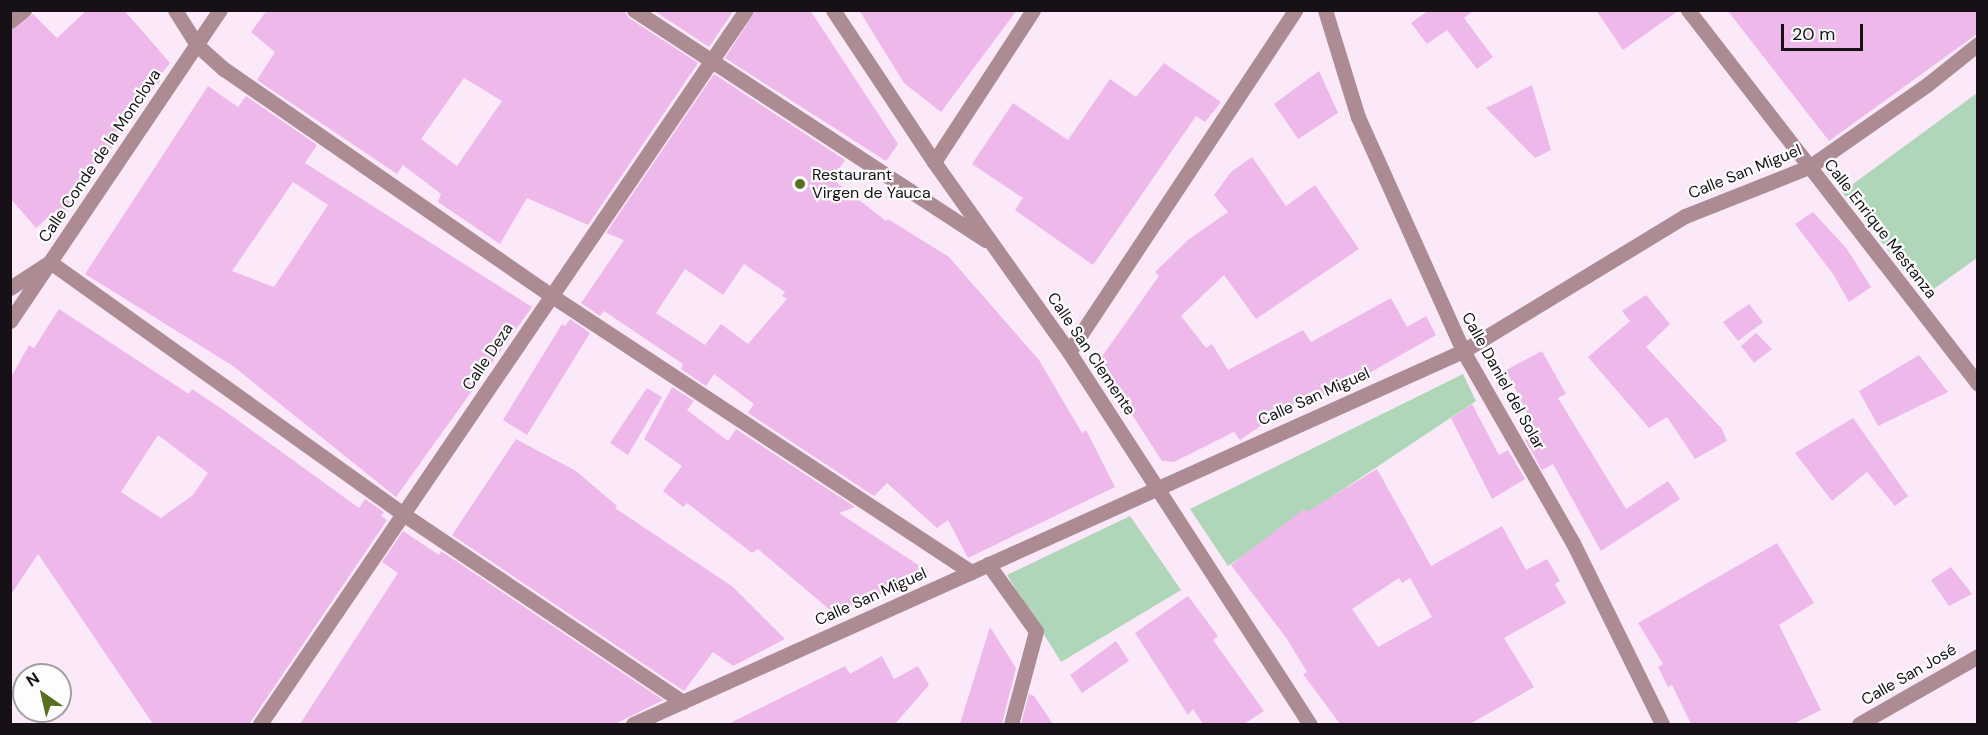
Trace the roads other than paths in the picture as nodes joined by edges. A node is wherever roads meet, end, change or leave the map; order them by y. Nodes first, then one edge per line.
1 (24, 10) edge
2 (175, 10) edge
3 (220, 10) edge
4 (634, 10) edge
5 (746, 10) edge
6 (833, 10) edge
7 (1033, 10) edge
8 (1295, 10) edge
9 (1325, 10) edge
10 (1688, 10) edge
11 (10, 21) edge
12 (1977, 44) edge
13 (197, 45) junction
14 (710, 63) junction
15 (934, 162) junction
16 (1809, 167) junction
17 (992, 244) junction
18 (50, 262) junction
19 (10, 288) edge
20 (552, 296) junction
21 (10, 321) edge
22 (1463, 351) junction
23 (1069, 352) junction
24 (1977, 384) edge
25 (1157, 486) junction
26 (403, 514) junction
27 (988, 564) junction
28 (971, 572) junction
29 (1977, 656) edge
30 (683, 702) junction
31 (260, 724) edge
32 (633, 724) edge
33 (1011, 724) edge
34 (1310, 724) edge
35 (1662, 724) edge
36 (1859, 724) edge

1 - 11 street
2 - 13 street
3 - 13 street, Calle Conde de la Monclova
4 - 14 street
5 - 14 street, Calle Deza
6 - 15 street, Calle San Clemente
7 - 15 street
8 - 23 street
9 - 22 street, Calle Daniel del Solar
10 - 16 street, Calle Enrique Mestanza
12 - 16 street, Calle San Miguel
13 - 18 street, Calle Conde de la Monclova
13 - 20 street
14 - 17 street
14 - 20 street, Calle Deza
15 - 17 street, Calle San Clemente
16 - 22 street, Calle San Miguel
16 - 24 street, Calle Enrique Mestanza
17 - 23 street, Calle San Clemente
18 - 19 street
18 - 21 street, Calle Conde de la Monclova
18 - 26 street
20 - 26 street, Calle Deza
20 - 28 street
22 - 25 street, Calle San Miguel
22 - 35 street, Calle Daniel del Solar
23 - 25 street, Calle San Clemente
25 - 27 street, Calle San Miguel
25 - 34 street, Calle San Clemente
26 - 30 street
26 - 31 street, Calle Deza
27 - 28 street, Calle San Miguel
27 - 33 street
28 - 30 street, Calle San Miguel
29 - 36 street, Calle San José
30 - 32 street, Calle San Miguel

